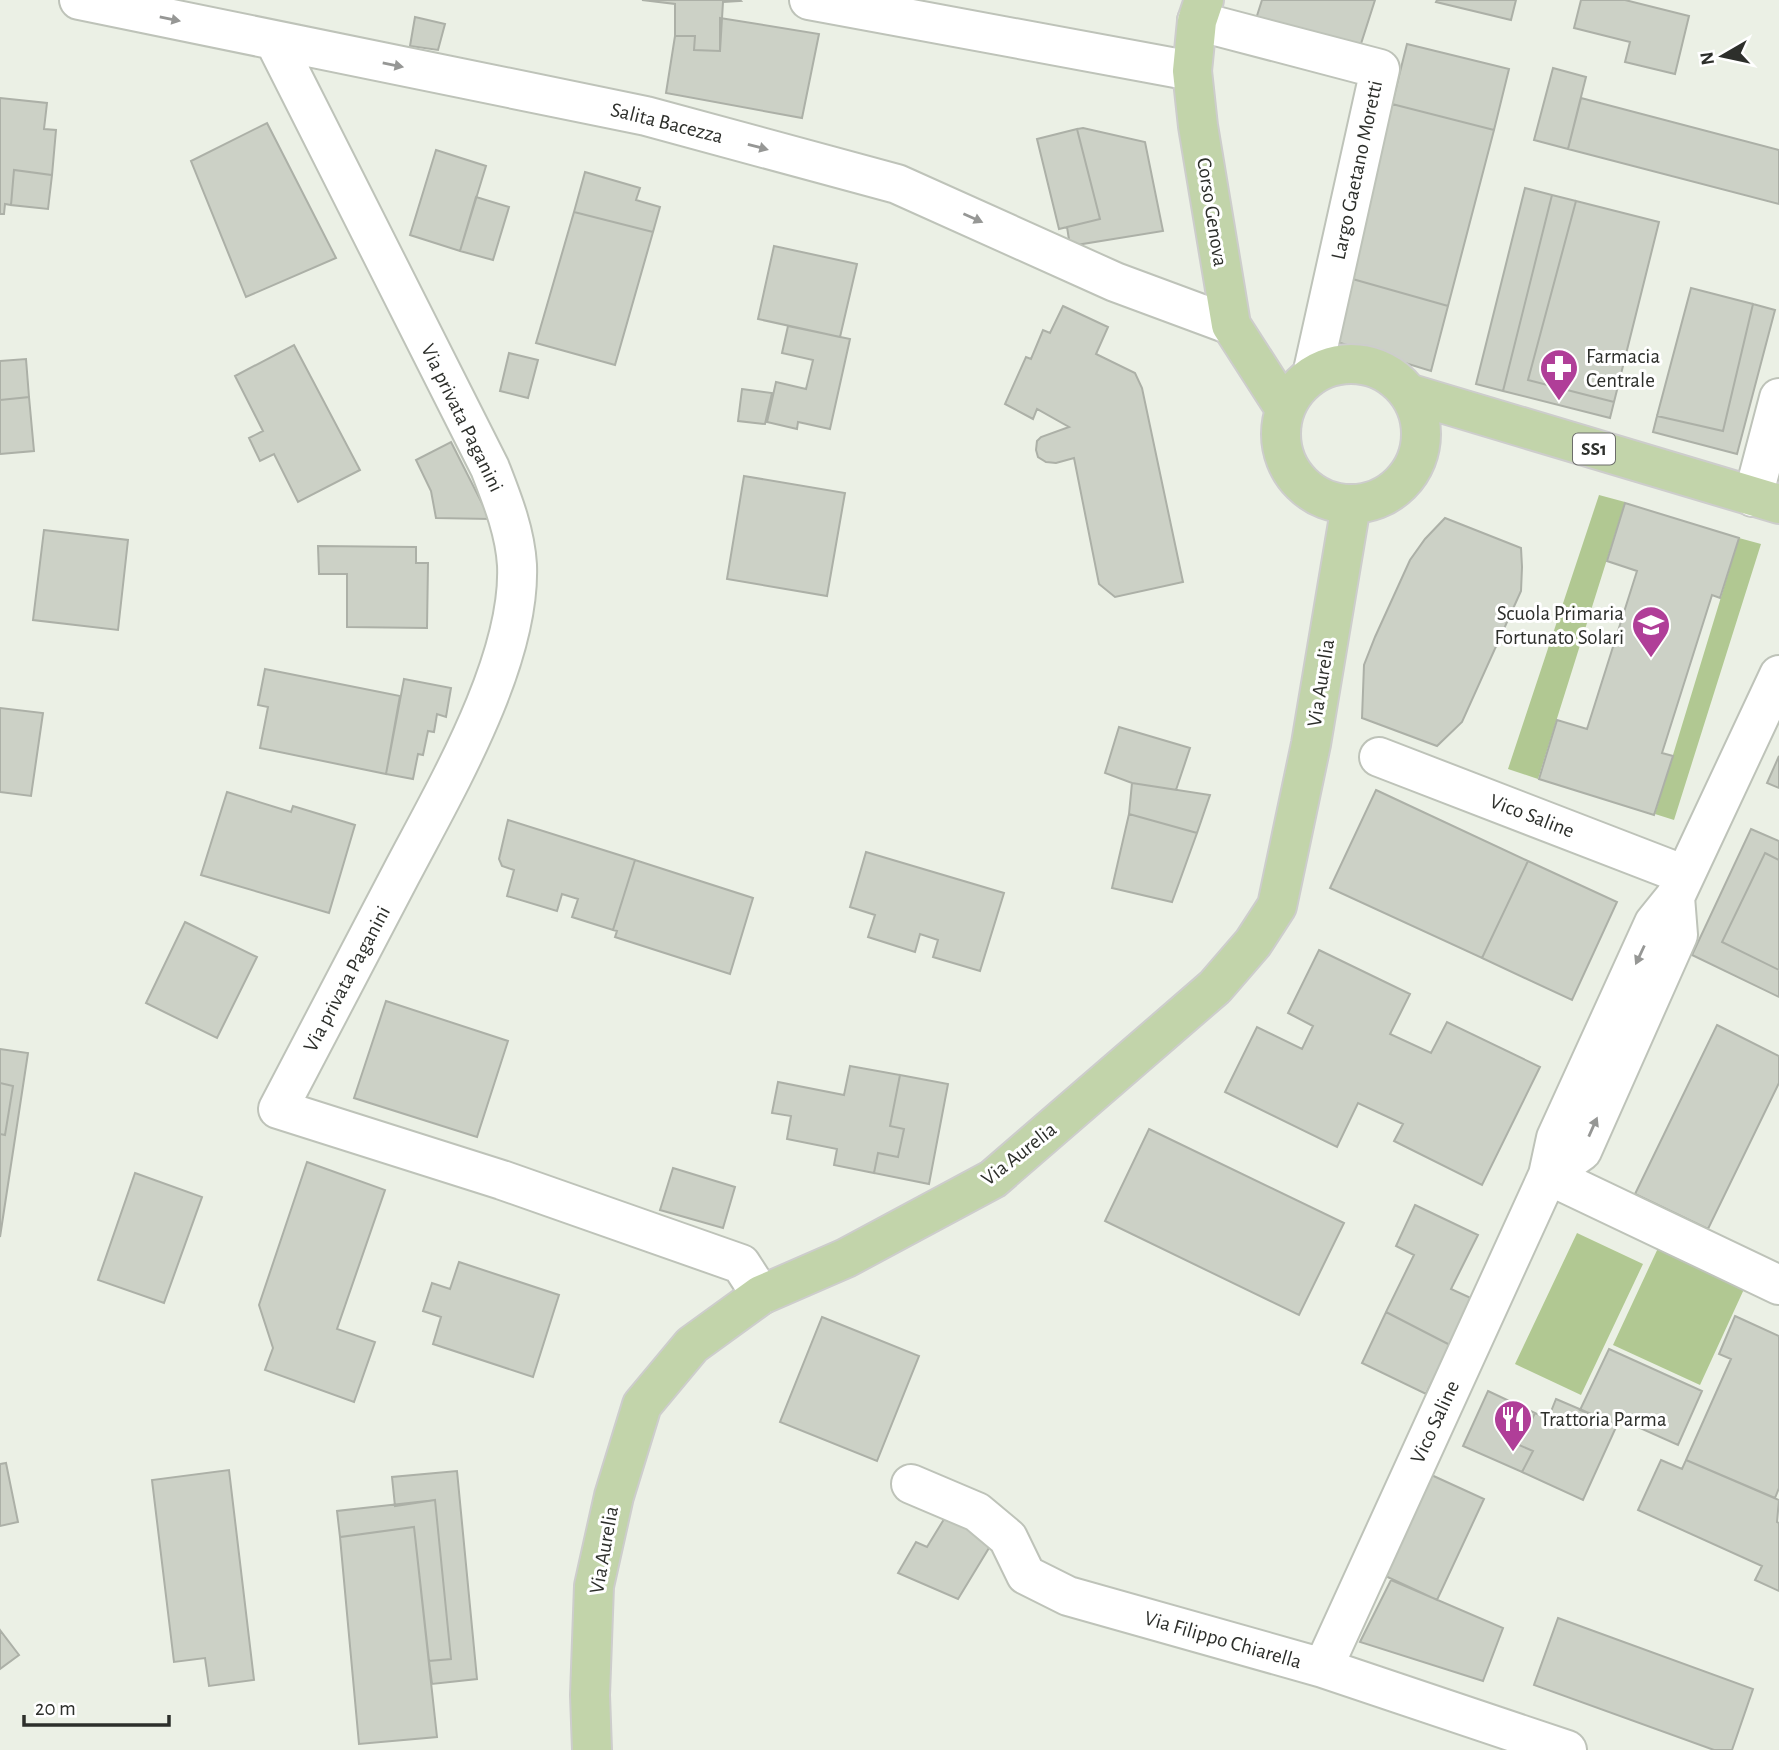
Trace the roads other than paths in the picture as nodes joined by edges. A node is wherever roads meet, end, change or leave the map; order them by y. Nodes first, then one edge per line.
1 (79, 0) edge
2 (808, 0) edge
3 (1200, 10) edge
4 (275, 42) junction
5 (1192, 71) junction
6 (1231, 325) junction
7 (1312, 374) junction
8 (1408, 393) junction
9 (1779, 398) edge
10 (1285, 409) junction
11 (1766, 501) edge
12 (1351, 505) junction
13 (1779, 675) edge
14 (1378, 757) dead end
15 (1680, 886) junction
16 (1548, 1175) junction
17 (1779, 1285) edge
18 (761, 1295) junction
19 (911, 1484) dead end
20 (1323, 1668) junction
21 (592, 1750) edge
22 (1567, 1750) edge

1 -> 4 street, Salita Bacezza
2 - 5 street
3 - 5 main road, Corso Genova
3 - 7 street, Largo Gaetano Moretti
4 -> 6 street, Salita Bacezza
4 - 18 street, Via privata Paganini
5 - 6 main road, Corso Genova
6 - 10 main road, Corso Genova
7 - 8 main road
7 - 10 main road
8 - 11 main road, SS1
8 - 12 main road
9 - 11 street
10 - 12 main road
12 - 18 main road, Via Aurelia
13 - 15 street, Vico Saline
14 - 15 street, Vico Saline
15 - 16 street, Vico Saline
16 - 17 street
16 - 20 street, Vico Saline
18 - 21 main road, Via Aurelia
19 - 20 street, Via Filippo Chiarella
20 - 22 street, Via Filippo Chiarella

